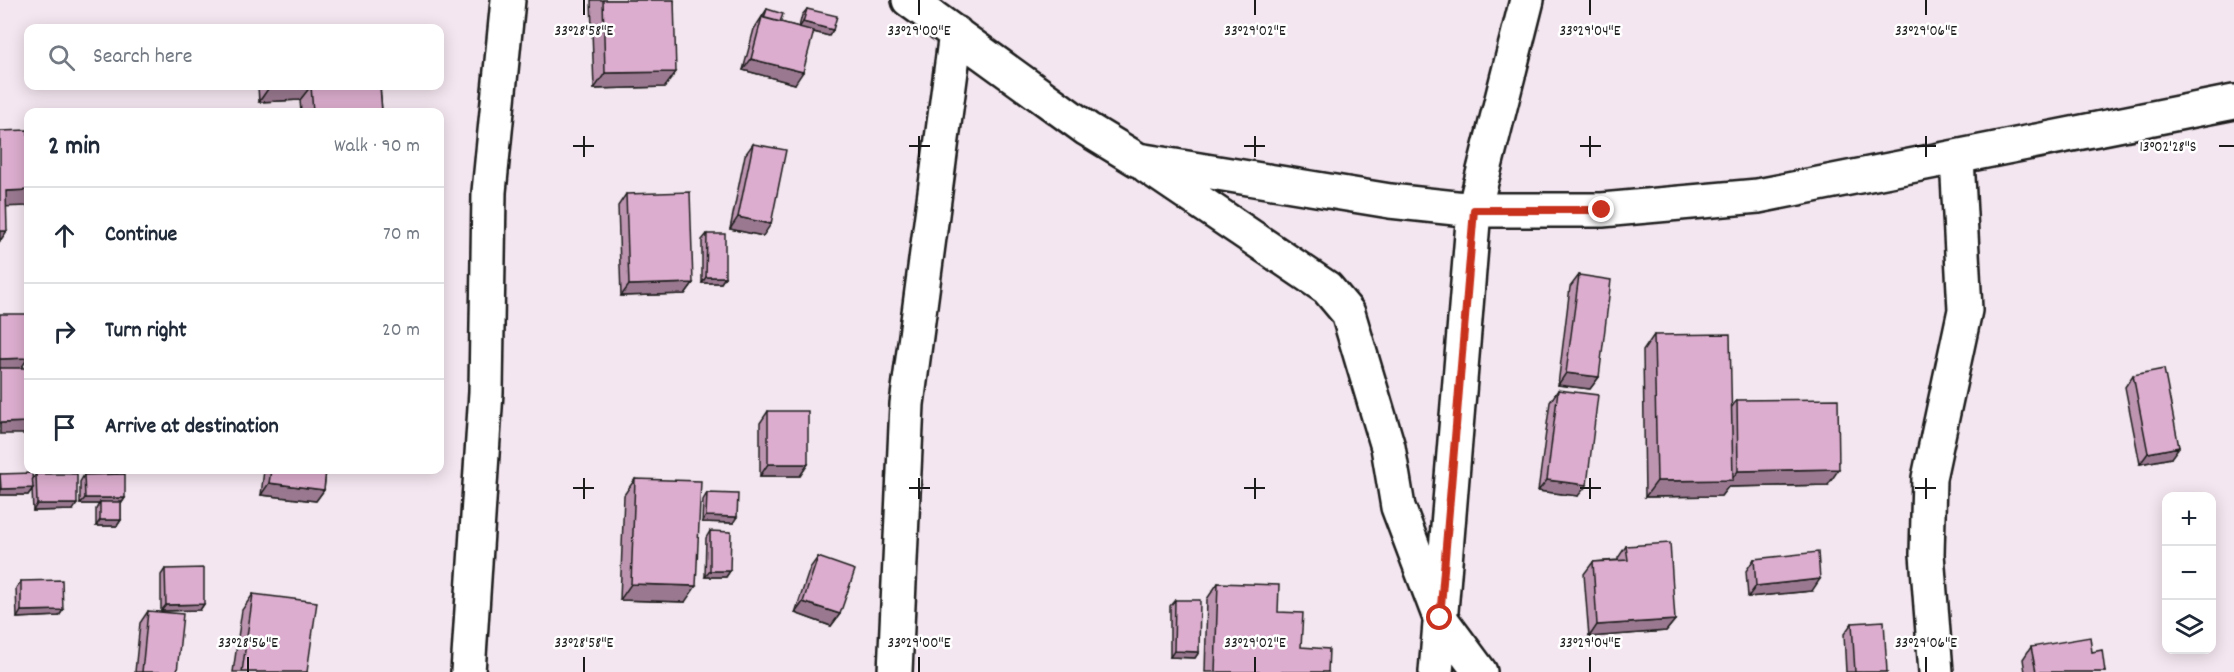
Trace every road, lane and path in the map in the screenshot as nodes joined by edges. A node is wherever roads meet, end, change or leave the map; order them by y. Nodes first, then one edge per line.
1 (508, 0) edge
2 (909, 0) edge
3 (1527, 0) edge
4 (956, 33) junction
5 (2234, 102) edge
6 (1957, 158) junction
7 (1138, 160) junction
8 (1474, 210) junction
9 (1440, 618) junction
10 (468, 672) edge
11 (895, 672) edge
12 (1436, 672) edge
13 (1480, 672) edge
14 (1936, 672) edge

1 - 10 street
2 - 4 street
3 - 8 street
4 - 7 street
4 - 11 street
5 - 6 street
6 - 8 street
6 - 14 street
7 - 8 street
7 - 9 street
8 - 9 street
9 - 12 street
9 - 13 street

